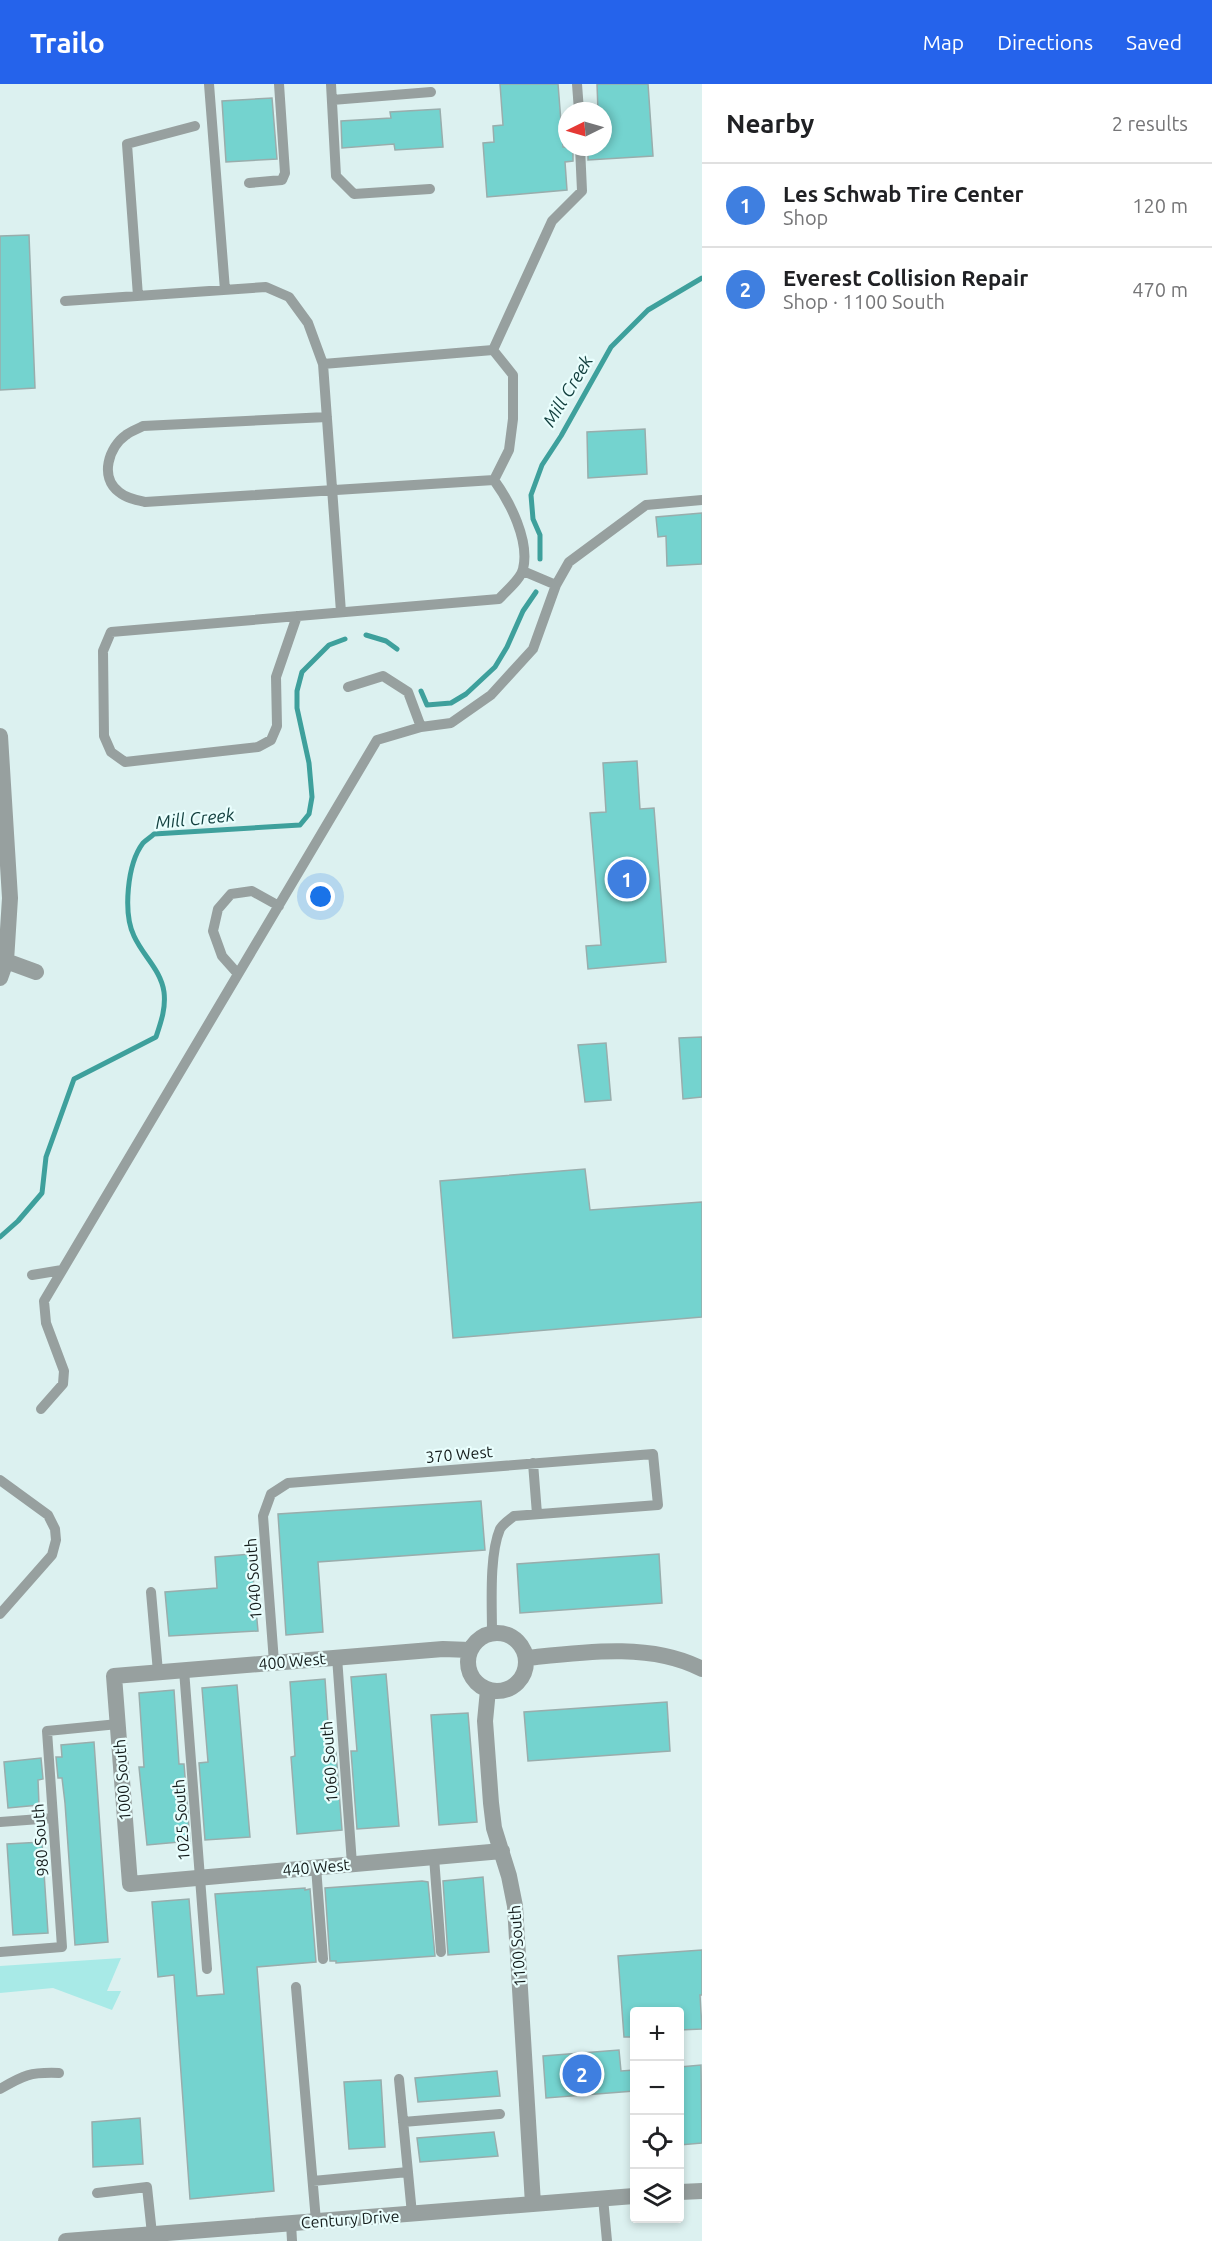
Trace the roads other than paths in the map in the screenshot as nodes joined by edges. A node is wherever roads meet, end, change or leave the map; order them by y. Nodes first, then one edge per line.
1 (209, 84) edge
2 (279, 84) edge
3 (331, 84) edge
4 (577, 84) edge
5 (430, 92) dead end
6 (332, 100) junction
7 (578, 102) edge
8 (195, 126) dead end
9 (580, 156) edge
10 (249, 183) dead end
11 (430, 189) dead end
12 (225, 290) junction
13 (138, 296) junction
14 (65, 302) dead end
15 (493, 350) junction
16 (323, 364) junction
17 (327, 417) junction
18 (494, 480) junction
19 (332, 490) junction
20 (702, 500) edge
21 (523, 571) junction
22 (556, 585) junction
23 (341, 612) junction
24 (297, 616) junction
25 (348, 687) dead end
26 (421, 727) junction
27 (0, 736) edge
28 (279, 906) junction
29 (6, 961) junction
30 (36, 972) dead end
31 (238, 974) junction
32 (0, 978) edge
33 (62, 1270) junction
34 (33, 1275) dead end
35 (41, 1409) dead end
36 (533, 1463) junction
37 (0, 1480) edge
38 (271, 1494) joint
39 (537, 1514) junction
40 (151, 1592) dead end
41 (0, 1614) edge
42 (492, 1632) junction
43 (470, 1650) junction
44 (337, 1657) junction
45 (527, 1658) junction
46 (274, 1662) junction
47 (702, 1669) edge
48 (184, 1670) junction
49 (158, 1672) junction
50 (114, 1676) joint
51 (488, 1690) junction
52 (118, 1724) junction
53 (53, 1818) junction
54 (0, 1821) edge
55 (501, 1851) junction
56 (434, 1857) junction
57 (352, 1864) junction
58 (316, 1867) junction
59 (200, 1878) junction
60 (130, 1884) joint
61 (0, 1952) edge
62 (441, 1952) dead end
63 (323, 1959) dead end
64 (207, 1969) dead end
65 (296, 1987) dead end
66 (59, 2073) dead end
67 (399, 2079) dead end
68 (0, 2090) edge
69 (500, 2114) dead end
70 (403, 2122) junction
71 (408, 2172) junction
72 (313, 2181) junction
73 (702, 2191) edge
74 (684, 2192) edge
75 (98, 2193) dead end
76 (630, 2196) edge
77 (603, 2198) junction
78 (533, 2204) junction
79 (412, 2214) junction
80 (316, 2221) junction
81 (291, 2223) junction
82 (153, 2234) junction
83 (66, 2241) edge
84 (292, 2241) edge
85 (607, 2241) edge

1 - 12 lane
2 - 10 lane
3 - 6 lane
4 - 7 lane
5 - 6 lane
6 - 11 lane
8 - 13 lane
9 - 15 lane
12 - 13 lane
12 - 16 lane
13 - 14 lane
15 - 16 lane
15 - 18 lane
16 - 17 lane
17 - 19 lane
17 - 19 lane
18 - 19 lane
18 - 21 lane
19 - 23 lane
20 - 22 lane
21 - 22 lane
21 - 23 lane
22 - 26 lane
23 - 24 lane
24 - 24 lane
25 - 26 lane
26 - 28 lane
27 - 29 street
28 - 31 lane
28 - 31 lane
29 - 30 street
29 - 32 street
31 - 33 lane
33 - 34 lane
33 - 35 lane
36 - 38 lane, 370 West
36 - 39 lane
36 - 39 lane, 370 West
37 - 41 lane
38 - 46 lane, 1040 South
39 - 42 lane
40 - 49 lane
42 - 43 street
42 - 45 street
43 - 44 street, 400 West
43 - 51 street
44 - 46 street, 400 West
44 - 57 lane, 1060 South
45 - 47 street
45 - 51 street
46 - 48 street, 400 West
48 - 49 street, 400 West
48 - 59 lane, 1025 South
49 - 50 street, 400 West
50 - 52 street, 1000 South
51 - 55 street, 1100 South
52 - 53 lane, 980 South
52 - 60 street, 1000 South
53 - 54 lane
53 - 61 lane, 980 South
55 - 56 street, 440 West
55 - 78 street, 1100 South
56 - 57 street, 440 West
56 - 62 lane
57 - 58 street, 440 West
58 - 59 street, 440 West
58 - 63 lane
59 - 60 street, 440 West
59 - 64 lane, 1025 South
65 - 72 lane
66 - 68 lane
67 - 70 lane
69 - 70 lane
70 - 71 lane
71 - 72 lane
71 - 79 lane
72 - 80 lane
73 - 74 street
75 - 82 lane
76 - 77 street, Century Drive
77 - 78 street, Century Drive
77 - 85 lane
78 - 79 street, Century Drive
79 - 80 street, Century Drive
80 - 81 street, Century Drive
81 - 82 street, Century Drive
81 - 84 lane
82 - 83 street, Century Drive

